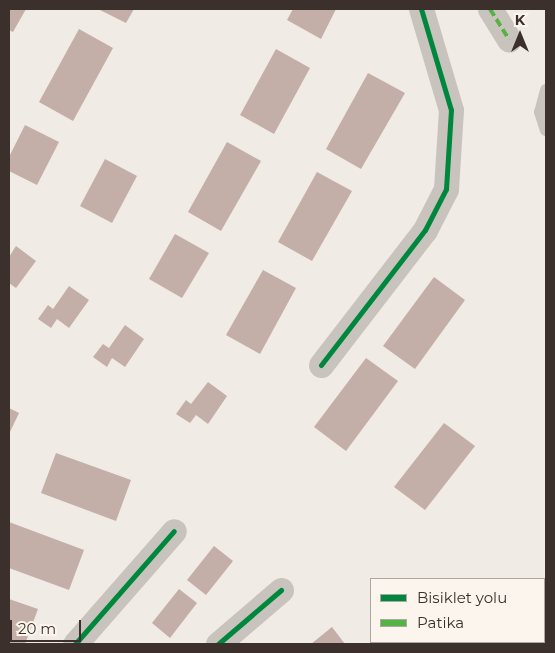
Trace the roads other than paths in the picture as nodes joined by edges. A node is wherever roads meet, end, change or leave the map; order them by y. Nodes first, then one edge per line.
1 (421, 9) edge
2 (490, 9) edge
3 (509, 40) dead end
4 (546, 90) edge
5 (546, 130) edge
6 (321, 366) dead end
7 (174, 531) dead end
8 (280, 590) dead end
9 (75, 644) edge
10 (218, 644) edge

1 - 6 street
2 - 3 street
4 - 5 lane
7 - 9 street
8 - 10 street

